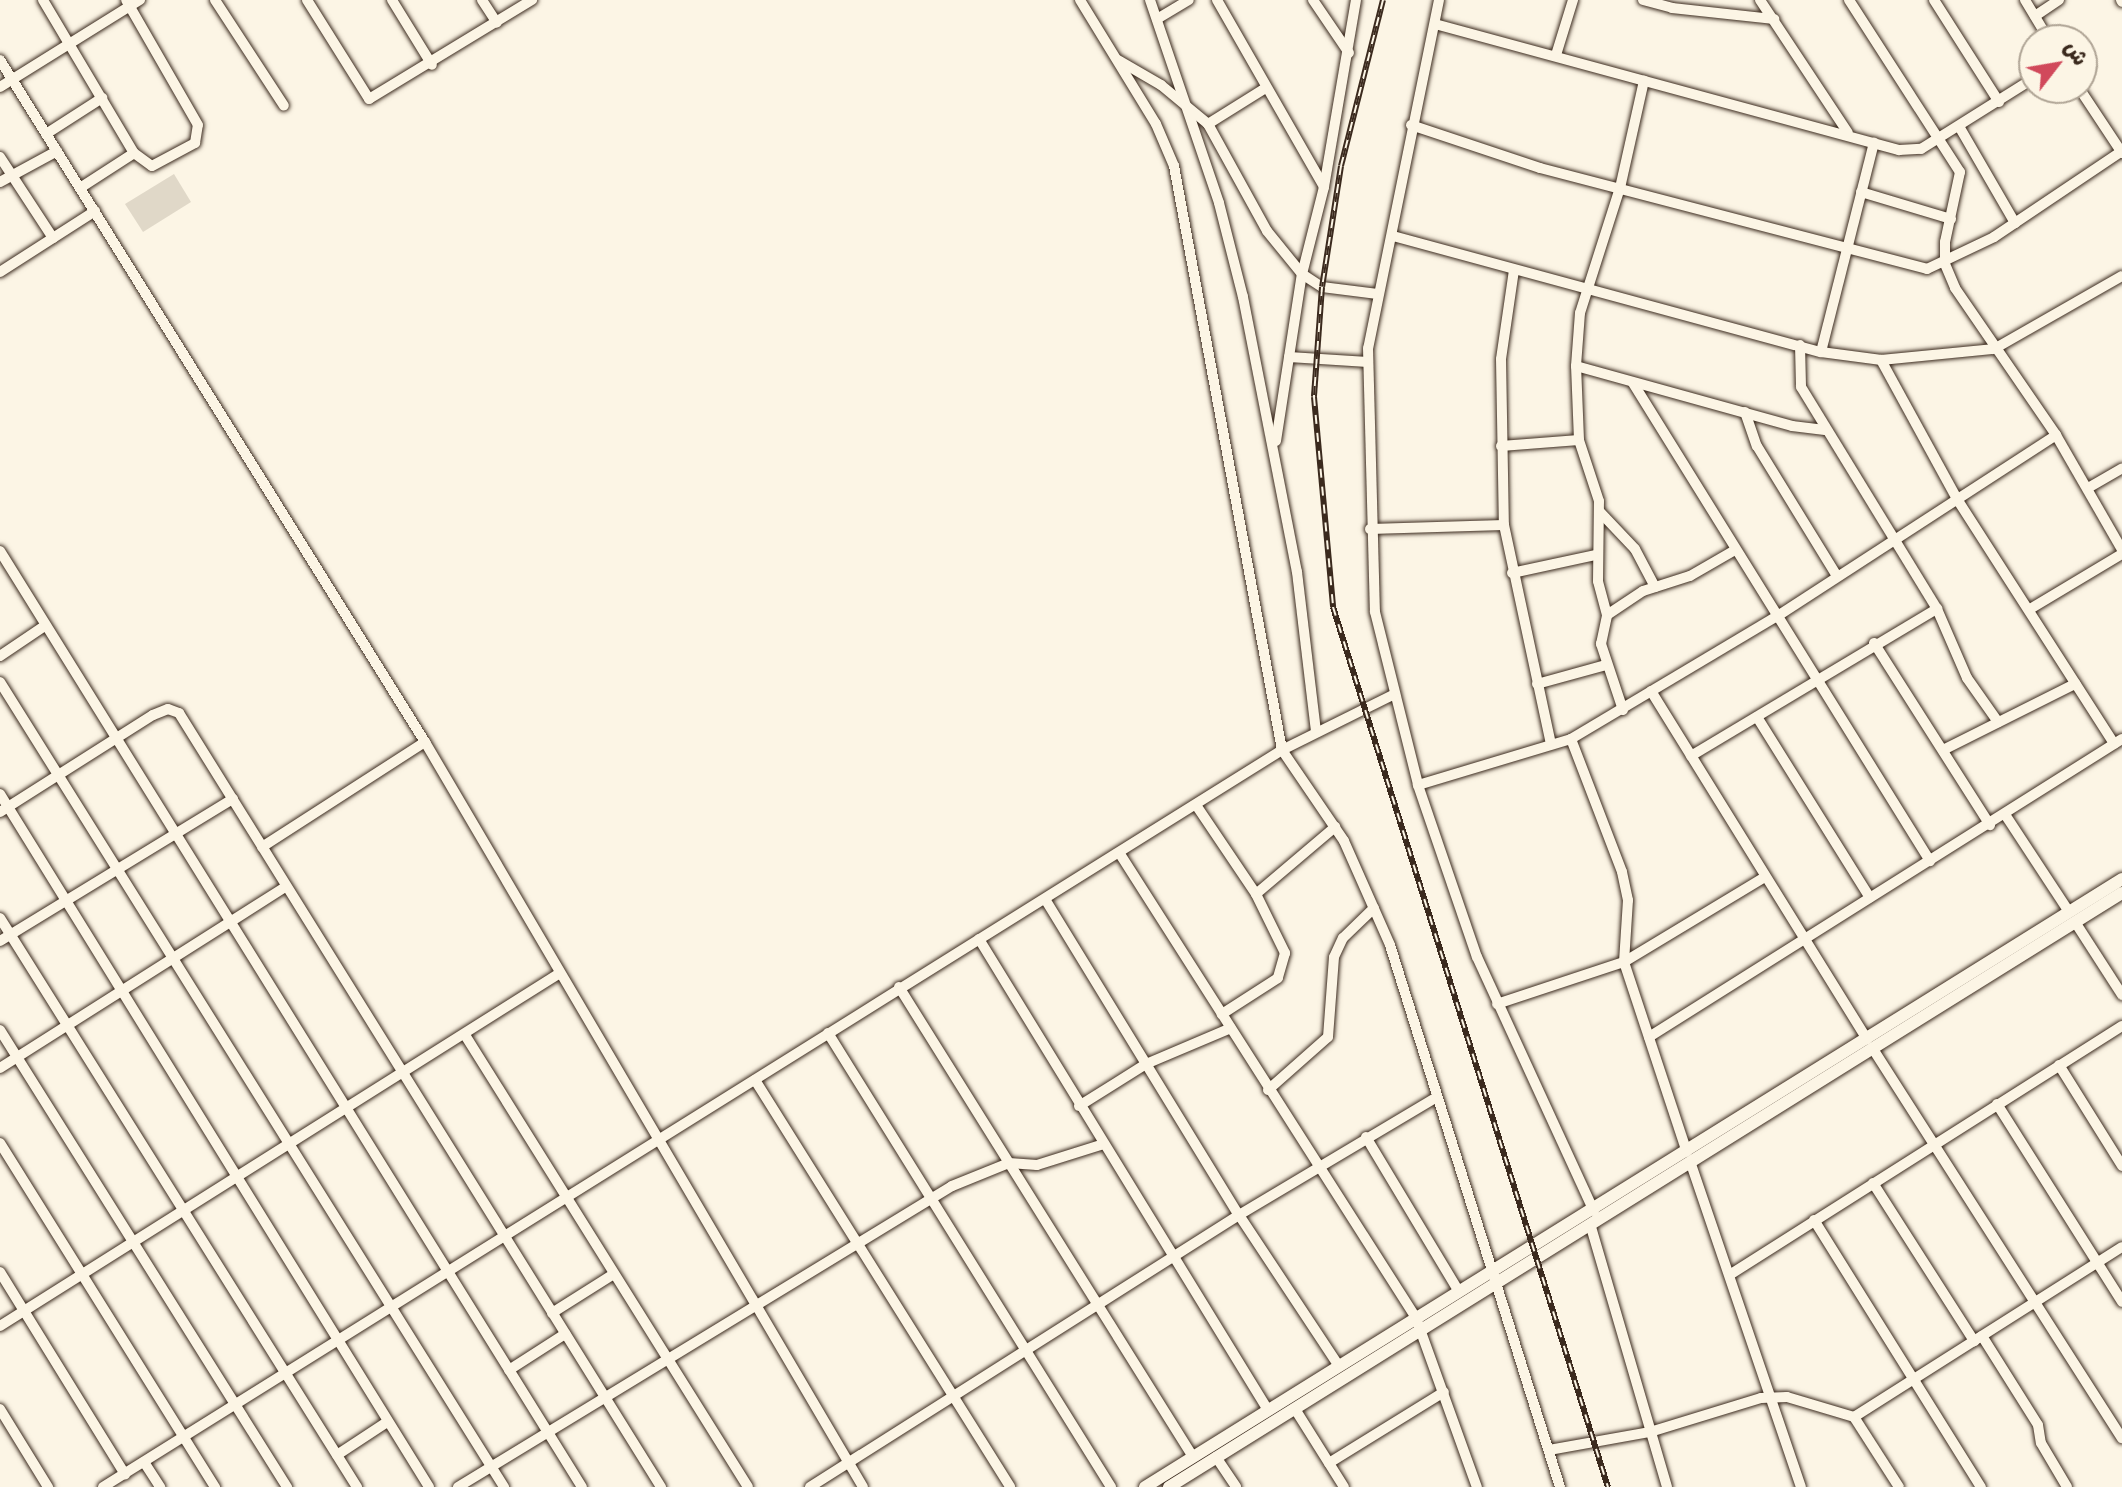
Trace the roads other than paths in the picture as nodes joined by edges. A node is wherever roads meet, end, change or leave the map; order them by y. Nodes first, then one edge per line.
1 (43, 0) edge
2 (140, 0) edge
3 (215, 0) edge
4 (307, 0) edge
5 (392, 0) edge
6 (482, 0) edge
7 (532, 0) edge
8 (1080, 0) edge
9 (1150, 0) edge
10 (1189, 0) edge
11 (1217, 0) edge
12 (1313, 0) edge
13 (1356, 0) edge
14 (1439, 0) edge
15 (1573, 0) edge
16 (1643, 0) edge
17 (1760, 0) edge
18 (1849, 0) edge
19 (1934, 0) edge
20 (2025, 0) edge
21 (2059, 0) edge
22 (128, 3) edge
23 (1674, 4) edge
24 (2035, 16) junction
25 (1157, 19) junction
26 (1774, 19) junction
27 (497, 23) junction
28 (1435, 24) junction
29 (2040, 24) edge
30 (71, 45) junction
31 (1349, 53) junction
32 (1556, 55) junction
33 (1116, 59) junction
34 (0, 60) edge
35 (432, 65) junction
36 (12, 80) junction
37 (1644, 81) junction
38 (0, 87) edge
39 (1264, 89) junction
40 (2018, 89) edge
41 (102, 98) junction
42 (1999, 102) junction
43 (2090, 104) edge
44 (284, 106) dead end
45 (1189, 110) junction
46 (1208, 124) junction
47 (1411, 125) junction
48 (1960, 128) junction
49 (1848, 133) junction
50 (46, 134) junction
51 (1938, 137) junction
52 (1874, 143) junction
53 (57, 151) junction
54 (2122, 152) edge
55 (134, 153) junction
56 (0, 157) edge
57 (12, 175) junction
58 (0, 182) edge
59 (1324, 187) junction
60 (80, 188) junction
61 (1620, 188) junction
62 (1861, 192) junction
63 (95, 211) junction
64 (1951, 219) junction
65 (2015, 223) junction
66 (1393, 236) junction
67 (53, 238) junction
68 (1846, 246) junction
69 (1945, 264) junction
70 (1514, 270) junction
71 (0, 272) edge
72 (1302, 274) junction
73 (2122, 276) edge
74 (1586, 290) junction
75 (1378, 294) junction
76 (1800, 345) junction
77 (1994, 349) junction
78 (1821, 352) junction
79 (1289, 357) junction
80 (1881, 360) junction
81 (1368, 362) junction
82 (1576, 366) junction
83 (1633, 383) junction
84 (1745, 412) junction
85 (1825, 430) junction
86 (2056, 435) junction
87 (1579, 440) junction
88 (1501, 446) junction
89 (1275, 451) junction
90 (2122, 468) edge
91 (2088, 488) junction
92 (1957, 499) junction
93 (1599, 511) junction
94 (1504, 525) junction
95 (1370, 529) junction
96 (1895, 540) junction
97 (1735, 550) junction
98 (0, 551) edge
99 (2122, 552) edge
100 (1596, 555) junction
101 (1512, 573) junction
102 (1837, 576) junction
103 (1655, 587) junction
104 (1937, 609) junction
105 (2030, 609) junction
106 (1607, 615) junction
107 (1776, 617) junction
108 (46, 625) junction
109 (1874, 643) junction
110 (0, 656) edge
111 (1606, 665) junction
112 (1816, 680) junction
113 (0, 682) edge
114 (1537, 684) junction
115 (2075, 684) junction
116 (1651, 691) junction
117 (1393, 695) junction
118 (1623, 710) junction
119 (1757, 717) junction
120 (1998, 722) junction
121 (1316, 732) junction
122 (116, 738) junction
123 (1571, 739) junction
124 (2118, 741) edge
125 (425, 742) junction
126 (1551, 744) junction
127 (1282, 750) junction
128 (1943, 750) junction
129 (1691, 756) junction
130 (56, 774) junction
131 (1418, 785) junction
132 (0, 794) edge
133 (233, 799) junction
134 (1196, 805) junction
135 (3, 810) edge
136 (2006, 816) junction
137 (1990, 825) junction
138 (1335, 827) junction
139 (175, 834) junction
140 (262, 847) junction
141 (1120, 854) junction
142 (1930, 861) junction
143 (116, 868) junction
144 (1765, 877) junction
145 (2122, 879) edge
146 (285, 887) junction
147 (2122, 893) edge
148 (1256, 894) junction
149 (1870, 898) junction
150 (1045, 899) junction
151 (64, 901) junction
152 (1374, 908) junction
153 (2072, 917) junction
154 (0, 918) edge
155 (230, 924) junction
156 (1804, 937) junction
157 (5, 938) edge
158 (979, 939) junction
159 (175, 958) junction
160 (1624, 962) junction
161 (560, 973) junction
162 (899, 987) junction
163 (120, 991) junction
164 (2122, 995) edge
165 (1497, 1004) junction
166 (1222, 1014) junction
167 (67, 1025) junction
168 (1231, 1028) junction
169 (2121, 1028) edge
170 (0, 1030) edge
171 (828, 1033) junction
172 (465, 1035) junction
173 (1649, 1037) junction
174 (1870, 1044) junction
175 (16, 1056) junction
176 (1146, 1064) junction
177 (2059, 1065) junction
178 (0, 1068) edge
179 (402, 1075) junction
180 (755, 1080) junction
181 (1268, 1090) junction
182 (1435, 1098) junction
183 (1997, 1104) junction
184 (1079, 1106) junction
185 (346, 1111) junction
186 (1366, 1137) junction
187 (659, 1141) junction
188 (0, 1143) edge
189 (289, 1144) junction
190 (1104, 1144) junction
191 (1935, 1144) junction
192 (1689, 1158) junction
193 (1009, 1163) junction
194 (1315, 1165) junction
195 (2122, 1166) edge
196 (235, 1177) junction
197 (1873, 1183) junction
198 (566, 1198) junction
199 (932, 1199) junction
200 (186, 1209) junction
201 (1594, 1211) junction
202 (1239, 1215) junction
203 (1814, 1220) junction
204 (1591, 1227) junction
205 (504, 1236) junction
206 (134, 1242) junction
207 (859, 1246) junction
208 (2122, 1247) edge
209 (1177, 1258) junction
210 (2098, 1262) junction
211 (0, 1272) edge
212 (447, 1272) junction
213 (82, 1274) junction
214 (614, 1274) junction
215 (1731, 1274) junction
216 (1497, 1276) junction
217 (1459, 1292) junction
218 (2037, 1301) junction
219 (2122, 1302) edge
220 (392, 1307) junction
221 (1099, 1307) junction
222 (756, 1308) junction
223 (25, 1311) junction
224 (552, 1313) junction
225 (1419, 1324) junction
226 (0, 1326) edge
227 (565, 1334) junction
228 (1978, 1338) junction
229 (340, 1340) junction
230 (1027, 1353) junction
231 (666, 1357) junction
232 (1339, 1366) junction
233 (509, 1370) junction
234 (285, 1373) junction
235 (1914, 1379) junction
236 (1444, 1392) junction
237 (603, 1396) junction
238 (955, 1396) junction
239 (1774, 1396) junction
240 (235, 1405) junction
241 (0, 1409) edge
242 (1295, 1409) junction
243 (1268, 1410) junction
244 (1854, 1417) junction
245 (387, 1422) junction
246 (547, 1431) junction
247 (1650, 1432) junction
248 (184, 1437) junction
249 (2122, 1438) edge
250 (1549, 1450) junction
251 (337, 1455) junction
252 (1193, 1457) junction
253 (1216, 1457) junction
254 (144, 1462) junction
255 (1329, 1463) junction
256 (849, 1464) junction
257 (491, 1466) junction
258 (125, 1474) junction
259 (109, 1485) edge
260 (48, 1487) edge
261 (160, 1487) edge
262 (215, 1487) edge
263 (287, 1487) edge
264 (357, 1487) edge
265 (429, 1487) edge
266 (458, 1487) edge
267 (504, 1487) edge
268 (582, 1487) edge
269 (661, 1487) edge
270 (748, 1487) edge
271 (810, 1487) edge
272 (863, 1487) edge
273 (1010, 1487) edge
274 (1111, 1487) edge
275 (1145, 1487) edge
276 (1169, 1487) edge
277 (1236, 1487) edge
278 (1344, 1487) edge
279 (1477, 1487) edge
280 (1560, 1487) edge
281 (1667, 1487) edge
282 (1801, 1487) edge
283 (1899, 1487) edge
284 (1981, 1487) edge
285 (2067, 1487) edge

1 - 30 street
2 - 22 street
3 - 44 street
4 - 35 street
5 - 35 street
6 - 27 street
7 - 27 street
8 - 33 street
9 - 25 street
10 - 25 street
11 - 39 street
12 - 31 street
13 - 31 street
14 - 28 street
15 - 32 street
16 - 23 street
17 - 26 street
18 - 51 street
19 - 42 street
20 - 24 street
21 - 24 street
22 - 30 street
22 - 55 street
23 - 26 street
24 - 29 street
25 - 45 street
26 - 49 street
27 - 35 street
28 - 32 street
28 - 47 street
30 - 36 street
30 - 41 street
31 - 59 street
32 - 37 street
33 - 45 street
33 - 127 street
34 - 36 street
36 - 38 street
36 - 50 street
37 - 49 street
37 - 61 street
39 - 46 street
39 - 59 street
40 - 42 street
41 - 50 street
41 - 55 street
42 - 48 street
43 - 54 street
45 - 46 street
45 - 89 street
46 - 72 street
47 - 61 street
47 - 66 street
48 - 51 street
48 - 65 street
49 - 52 street
50 - 53 street
51 - 52 street
51 - 64 street
52 - 62 street
53 - 57 street
53 - 60 street
54 - 65 street
55 - 60 street
56 - 57 street
57 - 58 street
57 - 67 street
59 - 72 street
60 - 63 street
61 - 68 street
61 - 74 street
62 - 64 street
62 - 68 street
63 - 67 street
63 - 125 street
64 - 69 street
65 - 69 street
66 - 70 street
66 - 75 street
67 - 71 street
68 - 69 street
68 - 78 street
69 - 77 street
70 - 74 street
70 - 88 street
72 - 75 street
72 - 79 street
73 - 77 street
74 - 76 street
74 - 82 street
75 - 81 street
76 - 78 street
76 - 85 street
77 - 80 street
77 - 86 street
78 - 80 street
79 - 81 street
79 - 89 street
80 - 92 street
81 - 95 street
82 - 83 street
82 - 87 street
83 - 84 street
83 - 97 street
84 - 85 street
84 - 102 street
85 - 96 street
86 - 91 street
86 - 92 street
87 - 88 street
87 - 93 street
88 - 94 street
89 - 121 street
90 - 91 street
91 - 99 street
92 - 96 street
92 - 105 street
93 - 100 street
93 - 103 street
94 - 95 street
94 - 101 street
95 - 117 street
96 - 102 street
96 - 104 street
97 - 103 street
97 - 107 street
98 - 108 street
99 - 105 street
100 - 101 street
100 - 106 street
101 - 114 street
102 - 107 street
103 - 106 street
104 - 109 street
104 - 120 street
105 - 115 street
106 - 111 street
107 - 112 street
107 - 116 street
108 - 110 street
108 - 122 street
109 - 112 street
109 - 128 street
111 - 114 street
111 - 118 street
112 - 119 street
112 - 142 street
113 - 130 street
114 - 126 street
115 - 120 street
115 - 124 street
116 - 118 street
116 - 129 street
117 - 121 street
117 - 131 street
118 - 123 street
119 - 129 street
119 - 149 street
120 - 128 street
121 - 127 street
122 - 130 street
122 - 133 street
122 - 139 street
123 - 126 street
123 - 160 street
124 - 136 street
125 - 140 street
125 - 161 street
126 - 131 street
127 - 134 street
127 - 138 street
128 - 137 street
129 - 144 street
130 - 135 street
130 - 143 street
131 - 165 street
132 - 135 street
133 - 139 street
133 - 140 street
134 - 141 street
134 - 148 street
135 - 151 street
136 - 137 street
136 - 153 street
137 - 142 street
138 - 148 street
138 - 152 street
139 - 143 street
139 - 155 street
140 - 146 street
141 - 150 street
141 - 166 street
142 - 149 street
143 - 151 street
143 - 159 street
144 - 156 street
144 - 160 street
145 - 153 main road
146 - 155 street
146 - 179 street
147 - 153 main road
148 - 166 street
149 - 156 street
150 - 158 street
150 - 176 street
151 - 157 street
151 - 163 street
152 - 181 street
152 - 182 street
153 - 164 street
153 - 174 main road
154 - 157 street
155 - 159 street
155 - 185 street
156 - 173 street
156 - 174 street
157 - 167 street
158 - 162 street
158 - 184 street
159 - 163 street
159 - 189 street
160 - 165 street
160 - 173 street
161 - 172 street
161 - 187 street
162 - 171 street
162 - 193 street
163 - 167 street
163 - 196 street
165 - 201 street
166 - 168 street
167 - 175 street
167 - 200 street
168 - 176 street
168 - 181 street
169 - 177 street
170 - 175 street
171 - 180 street
171 - 199 street
172 - 179 street
172 - 198 street
173 - 192 street
174 - 191 street
174 - 192 main road
175 - 178 street
175 - 206 street
176 - 184 street
176 - 202 street
177 - 183 street
177 - 195 street
179 - 185 street
179 - 205 street
180 - 187 street
180 - 207 street
181 - 194 street
182 - 186 street
182 - 216 street
183 - 191 street
183 - 210 street
184 - 190 street
185 - 189 street
185 - 212 street
186 - 194 street
186 - 217 street
187 - 198 street
187 - 222 street
188 - 213 street
189 - 196 street
189 - 220 street
190 - 193 street
190 - 209 street
191 - 197 street
191 - 218 street
192 - 201 main road
192 - 204 main road
192 - 215 street
193 - 199 street
193 - 221 street
194 - 202 street
194 - 225 street
196 - 200 street
196 - 229 street
197 - 203 street
197 - 228 street
198 - 205 street
198 - 214 street
199 - 207 street
199 - 230 street
200 - 206 street
200 - 234 street
201 - 216 main road
202 - 209 street
202 - 232 street
203 - 215 street
203 - 235 street
204 - 216 main road
204 - 247 street
205 - 212 street
205 - 224 street
206 - 213 street
206 - 240 street
207 - 222 street
207 - 238 street
208 - 210 street
209 - 221 street
209 - 243 street
210 - 218 street
210 - 219 street
211 - 223 street
212 - 220 street
212 - 233 street
213 - 223 street
213 - 248 street
214 - 224 street
214 - 231 street
215 - 239 street
216 - 217 main road
216 - 225 main road
216 - 250 street
217 - 225 main road
218 - 228 street
218 - 249 street
220 - 229 street
220 - 257 street
221 - 230 street
221 - 252 street
222 - 231 street
222 - 256 street
223 - 226 street
223 - 258 street
224 - 227 street
225 - 232 main road
225 - 236 street
225 - 242 main road
227 - 233 street
227 - 237 street
228 - 235 street
228 - 285 street
229 - 234 street
229 - 245 street
230 - 238 street
230 - 274 street
231 - 237 street
231 - 270 street
232 - 243 main road
233 - 246 street
234 - 240 street
234 - 251 street
235 - 244 street
235 - 284 street
236 - 255 street
236 - 279 street
237 - 246 street
237 - 269 street
238 - 256 street
238 - 273 street
239 - 244 street
239 - 247 street
239 - 282 street
240 - 248 street
240 - 263 street
241 - 260 street
242 - 253 main road
242 - 255 street
243 - 252 main road
244 - 283 street
245 - 251 street
245 - 265 street
246 - 257 street
246 - 268 street
247 - 250 street
247 - 281 street
248 - 254 street
248 - 262 street
250 - 280 street
251 - 264 street
252 - 275 main road
253 - 276 main road
253 - 277 street
254 - 258 street
254 - 261 street
255 - 278 street
256 - 271 street
256 - 272 street
257 - 266 street
257 - 267 street
258 - 259 street

